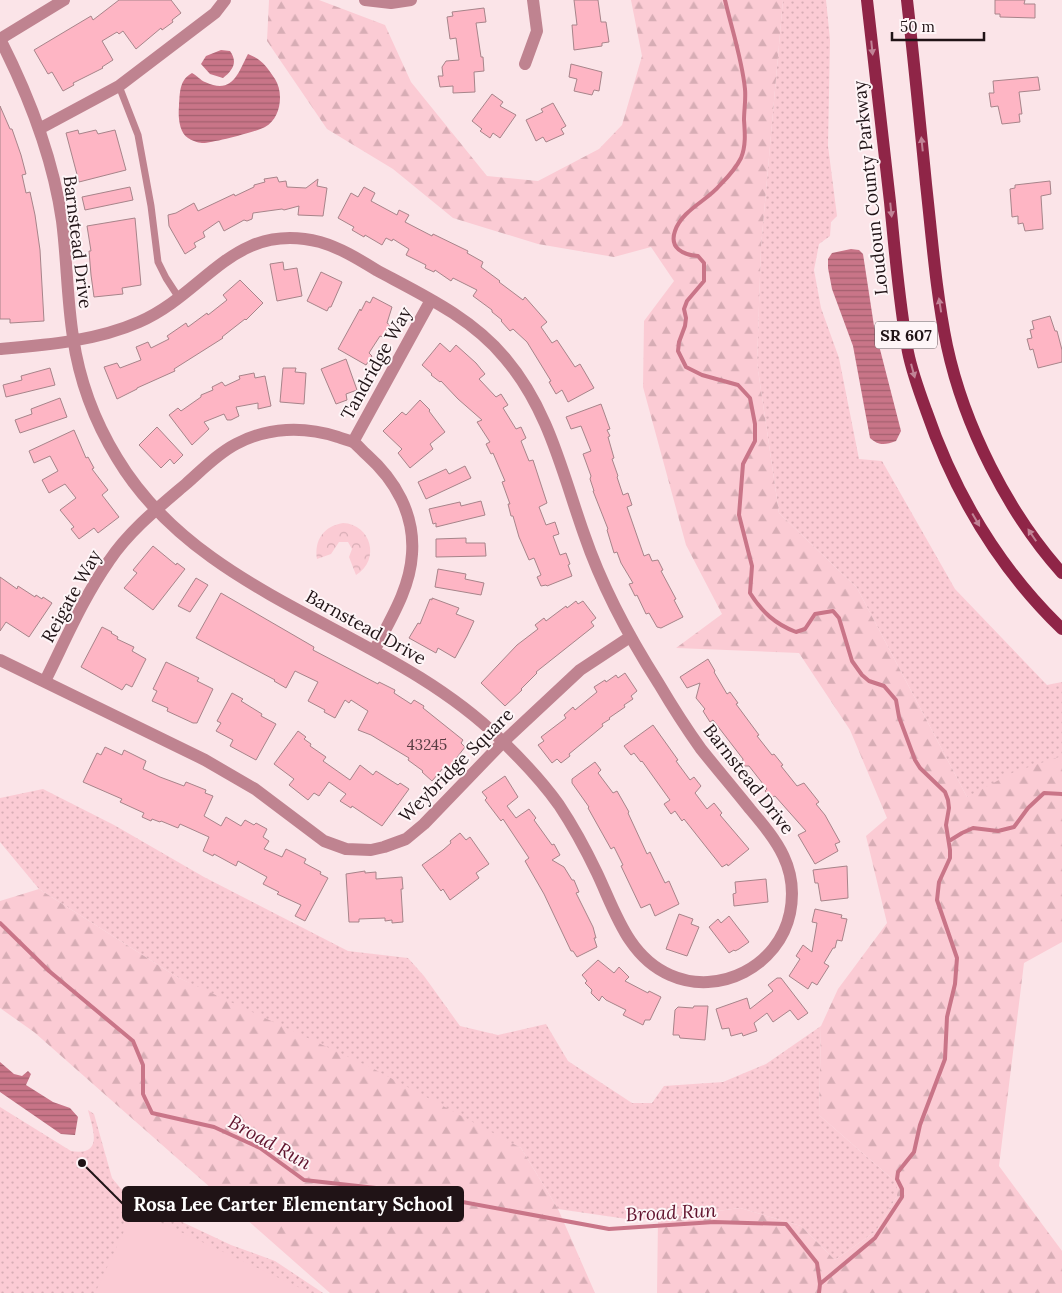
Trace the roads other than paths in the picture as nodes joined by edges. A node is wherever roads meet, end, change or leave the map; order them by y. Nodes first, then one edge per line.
1 (64, 0) edge
2 (225, 0) edge
3 (365, 0) edge
4 (411, 0) edge
5 (533, 0) edge
6 (867, 0) edge
7 (907, 0) edge
8 (0, 39) edge
9 (525, 64) dead end
10 (119, 86) junction
11 (39, 129) junction
12 (179, 298) junction
13 (431, 300) junction
14 (73, 340) junction
15 (0, 349) edge
16 (352, 442) junction
17 (155, 510) junction
18 (1062, 573) edge
19 (1062, 629) edge
20 (630, 637) junction
21 (374, 651) junction
22 (0, 660) edge
23 (46, 681) junction
24 (503, 742) junction

1 - 8 street
2 - 10 street
3 - 4 street
5 - 9 street
6 -> 19 main road, Loudoun County Parkway / SR 607
18 -> 7 main road, SR 607
8 - 11 street, Barnstead Drive
10 - 11 street
10 - 12 lane
11 - 14 street, Barnstead Drive
12 - 13 street, Barnstead Drive
12 - 14 street, Barnstead Drive
13 - 16 street, Tandridge Way
13 - 20 street, Barnstead Drive
14 - 15 street
14 - 17 street, Barnstead Drive
16 - 17 street, Reigate Way
16 - 21 street
17 - 21 street, Barnstead Drive
17 - 23 street, Reigate Way
20 - 24 street, Weybridge Square
20 - 24 street, Barnstead Drive
21 - 24 street, Barnstead Drive
22 - 23 street, Weybridge Square
23 - 24 street, Weybridge Square

